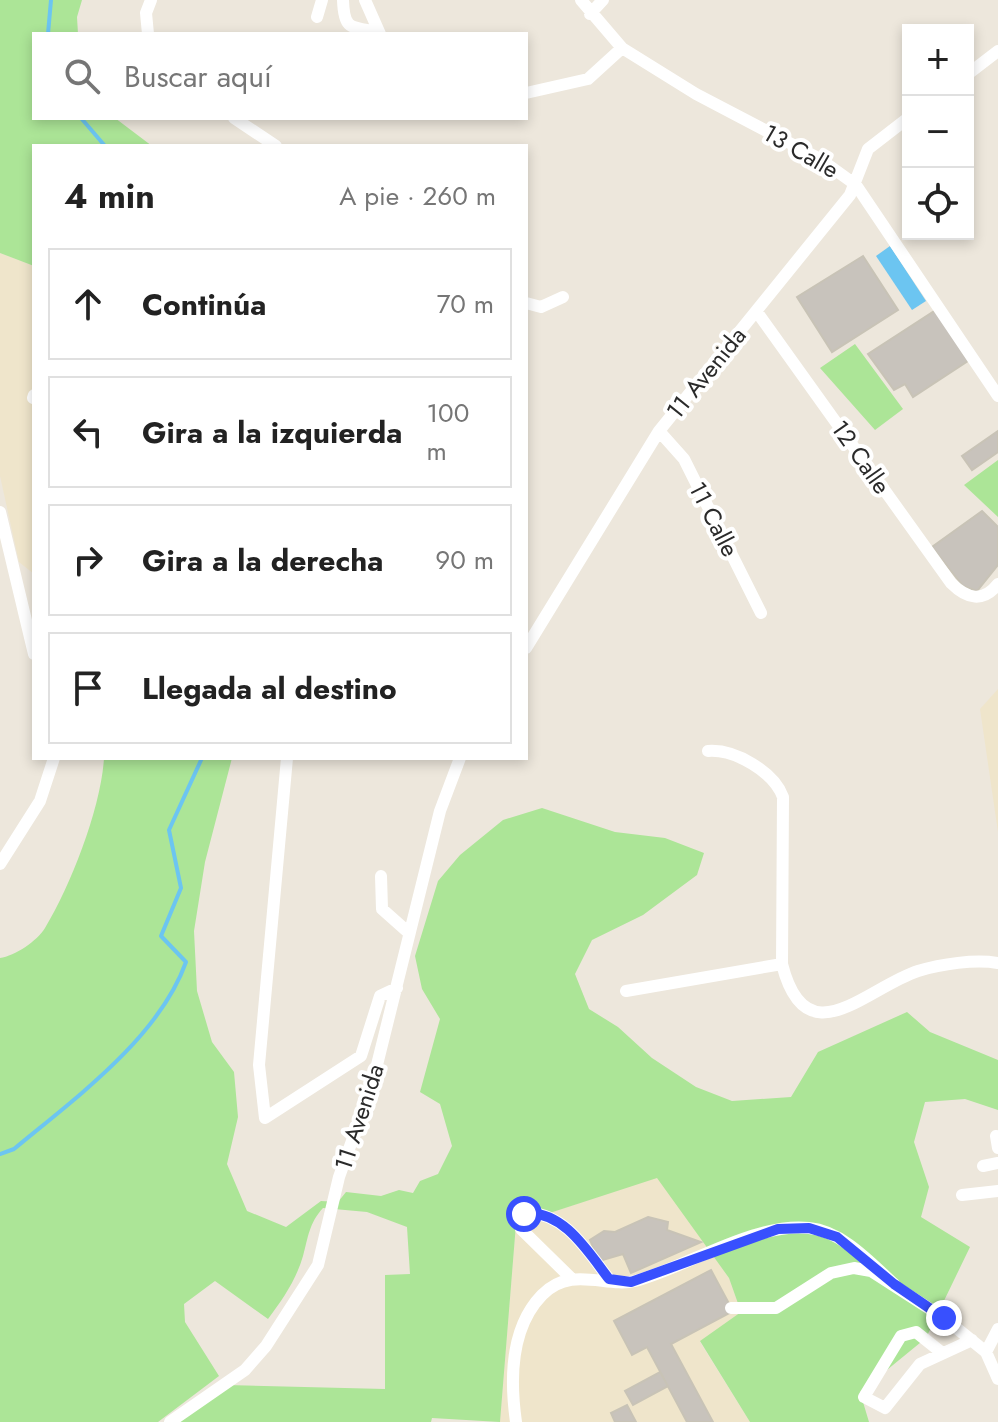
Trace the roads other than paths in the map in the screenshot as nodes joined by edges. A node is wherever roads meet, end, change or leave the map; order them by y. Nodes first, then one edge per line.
1 (151, 0) edge
2 (322, 0) edge
3 (343, 0) edge
4 (365, 0) edge
5 (581, 0) edge
6 (603, 0) edge
7 (590, 14) junction
8 (317, 17) dead end
9 (148, 32) edge
10 (375, 32) edge
11 (379, 32) edge
12 (622, 48) junction
13 (998, 51) edge
14 (974, 69) edge
15 (528, 93) edge
16 (237, 120) edge
17 (902, 123) edge
18 (273, 144) edge
19 (856, 185) junction
20 (563, 297) dead end
21 (528, 304) edge
22 (757, 312) junction
23 (998, 396) edge
24 (659, 431) junction
25 (0, 512) edge
26 (998, 584) edge
27 (761, 613) dead end
28 (528, 645) edge
29 (32, 646) edge
30 (708, 751) dead end
31 (53, 760) edge
32 (287, 760) edge
33 (459, 760) edge
34 (0, 864) edge
35 (381, 876) dead end
36 (409, 933) junction
37 (998, 963) edge
38 (782, 964) junction
39 (397, 988) junction
40 (626, 991) dead end
41 (998, 1163) edge
42 (983, 1166) dead end
43 (998, 1191) edge
44 (962, 1195) dead end
45 (572, 1279) junction
46 (609, 1279) junction
47 (894, 1284) junction
48 (731, 1308) dead end
49 (998, 1329) edge
50 (972, 1340) junction
51 (941, 1352) junction
52 (986, 1352) junction
53 (998, 1379) edge
54 (170, 1422) edge
55 (516, 1422) edge

1 - 9 street
2 - 8 street
3 - 10 street
4 - 11 street
5 - 7 street, 13 Calle
6 - 7 street
7 - 12 street, 13 Calle
12 - 15 street
12 - 19 street, 13 Calle
13 - 14 street
16 - 18 street
17 - 19 street, 11 Avenida
19 - 22 street, 11 Avenida
19 - 23 street, 13 Calle
20 - 21 street
22 - 24 street, 11 Avenida
22 - 26 street, 12 Calle
24 - 27 street, 11 Calle
24 - 28 street, 11 Avenida
25 - 29 street
30 - 38 street
31 - 34 street
32 - 39 street
33 - 36 street, 11 Avenida
35 - 36 street
36 - 39 street, 11 Avenida
37 - 38 street
38 - 40 street
39 - 54 street, 11 Avenida
41 - 42 street
43 - 44 street
45 - 46 street
45 - 46 street
45 - 55 street
46 - 47 street
47 - 48 street
47 - 50 street
49 - 52 street
50 - 51 street
50 - 52 street
51 - 51 street
52 - 53 street

